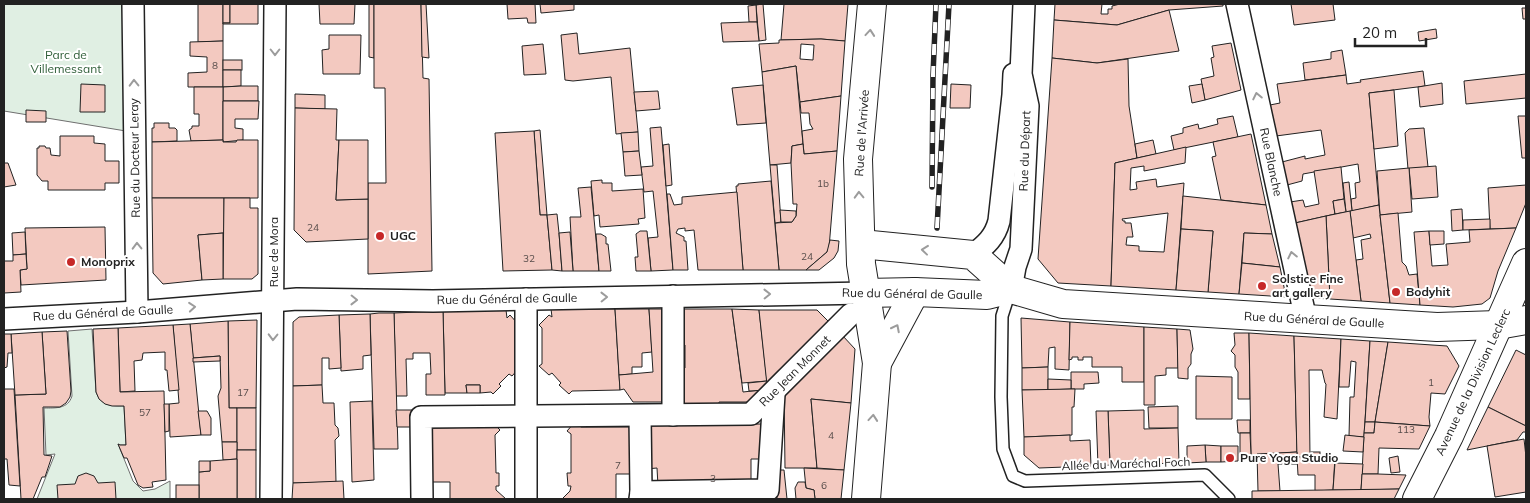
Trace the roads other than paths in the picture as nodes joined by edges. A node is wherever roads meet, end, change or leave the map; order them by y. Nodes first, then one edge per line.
1 (133, 4) edge
2 (275, 4) edge
3 (872, 4) edge
4 (1019, 4) edge
5 (1024, 4) edge
6 (1237, 4) edge
7 (1013, 95) junction
8 (861, 244) junction
9 (973, 255) junction
10 (1526, 263) edge
11 (1013, 278) junction
12 (915, 292) junction
13 (673, 296) junction
14 (526, 299) junction
15 (274, 300) junction
16 (858, 303) junction
17 (137, 312) junction
18 (4, 319) edge
19 (1306, 320) junction
20 (1526, 320) edge
21 (1498, 325) junction
22 (877, 363) junction
23 (774, 394) junction
24 (673, 415) junction
25 (526, 416) junction
26 (640, 416) junction
27 (640, 496) edge
28 (271, 499) edge
29 (422, 499) edge
30 (526, 499) edge
31 (866, 499) edge
32 (1229, 499) edge
33 (1417, 499) edge

17 -> 1 street, Rue du Docteur Leray
2 -> 15 street, Rue de Mora
8 -> 3 main road, Rue de l'Arrivée
4 - 7 street, Rue du Départ
5 - 11 street, Rue du Départ
19 -> 6 street, Rue Blanche
7 - 9 street, Rue du Départ
7 - 11 street, Rue du Départ
9 -> 8 main road
8 - 16 main road, Rue de l'Arrivée
9 - 11 main road, Rue du Général de Gaulle
10 - 21 main road, Avenue de la Division Leclerc
11 - 12 main road, Rue du Général de Gaulle
11 - 19 main road, Rue du Général de Gaulle
11 - 32 lane, Allée du Maréchal Foch
12 - 16 main road, Rue du Général de Gaulle
22 -> 12 main road
14 -> 13 street, Rue du Général de Gaulle
13 -> 16 street, Rue du Général de Gaulle
13 - 24 street
15 -> 14 street, Rue du Général de Gaulle
14 - 25 street
17 -> 15 street, Rue du Général de Gaulle
15 -> 28 street, Rue de Mora
16 - 22 main road, Rue de l'Arrivée
16 - 23 street, Rue Jean Monnet
17 - 18 street, Rue du Général de Gaulle
19 - 21 main road, Rue du Général de Gaulle
20 - 21 main road, Rue du Général de Gaulle
21 - 33 main road, Avenue de la Division Leclerc
31 -> 22 main road
23 - 24 street, Rue Jean Monnet
23 - 27 street
24 - 26 street, Rue Jean Monnet
25 - 26 street, Rue Jean Monnet
25 - 29 street, Rue Jean Monnet
25 - 30 street
26 - 27 street

